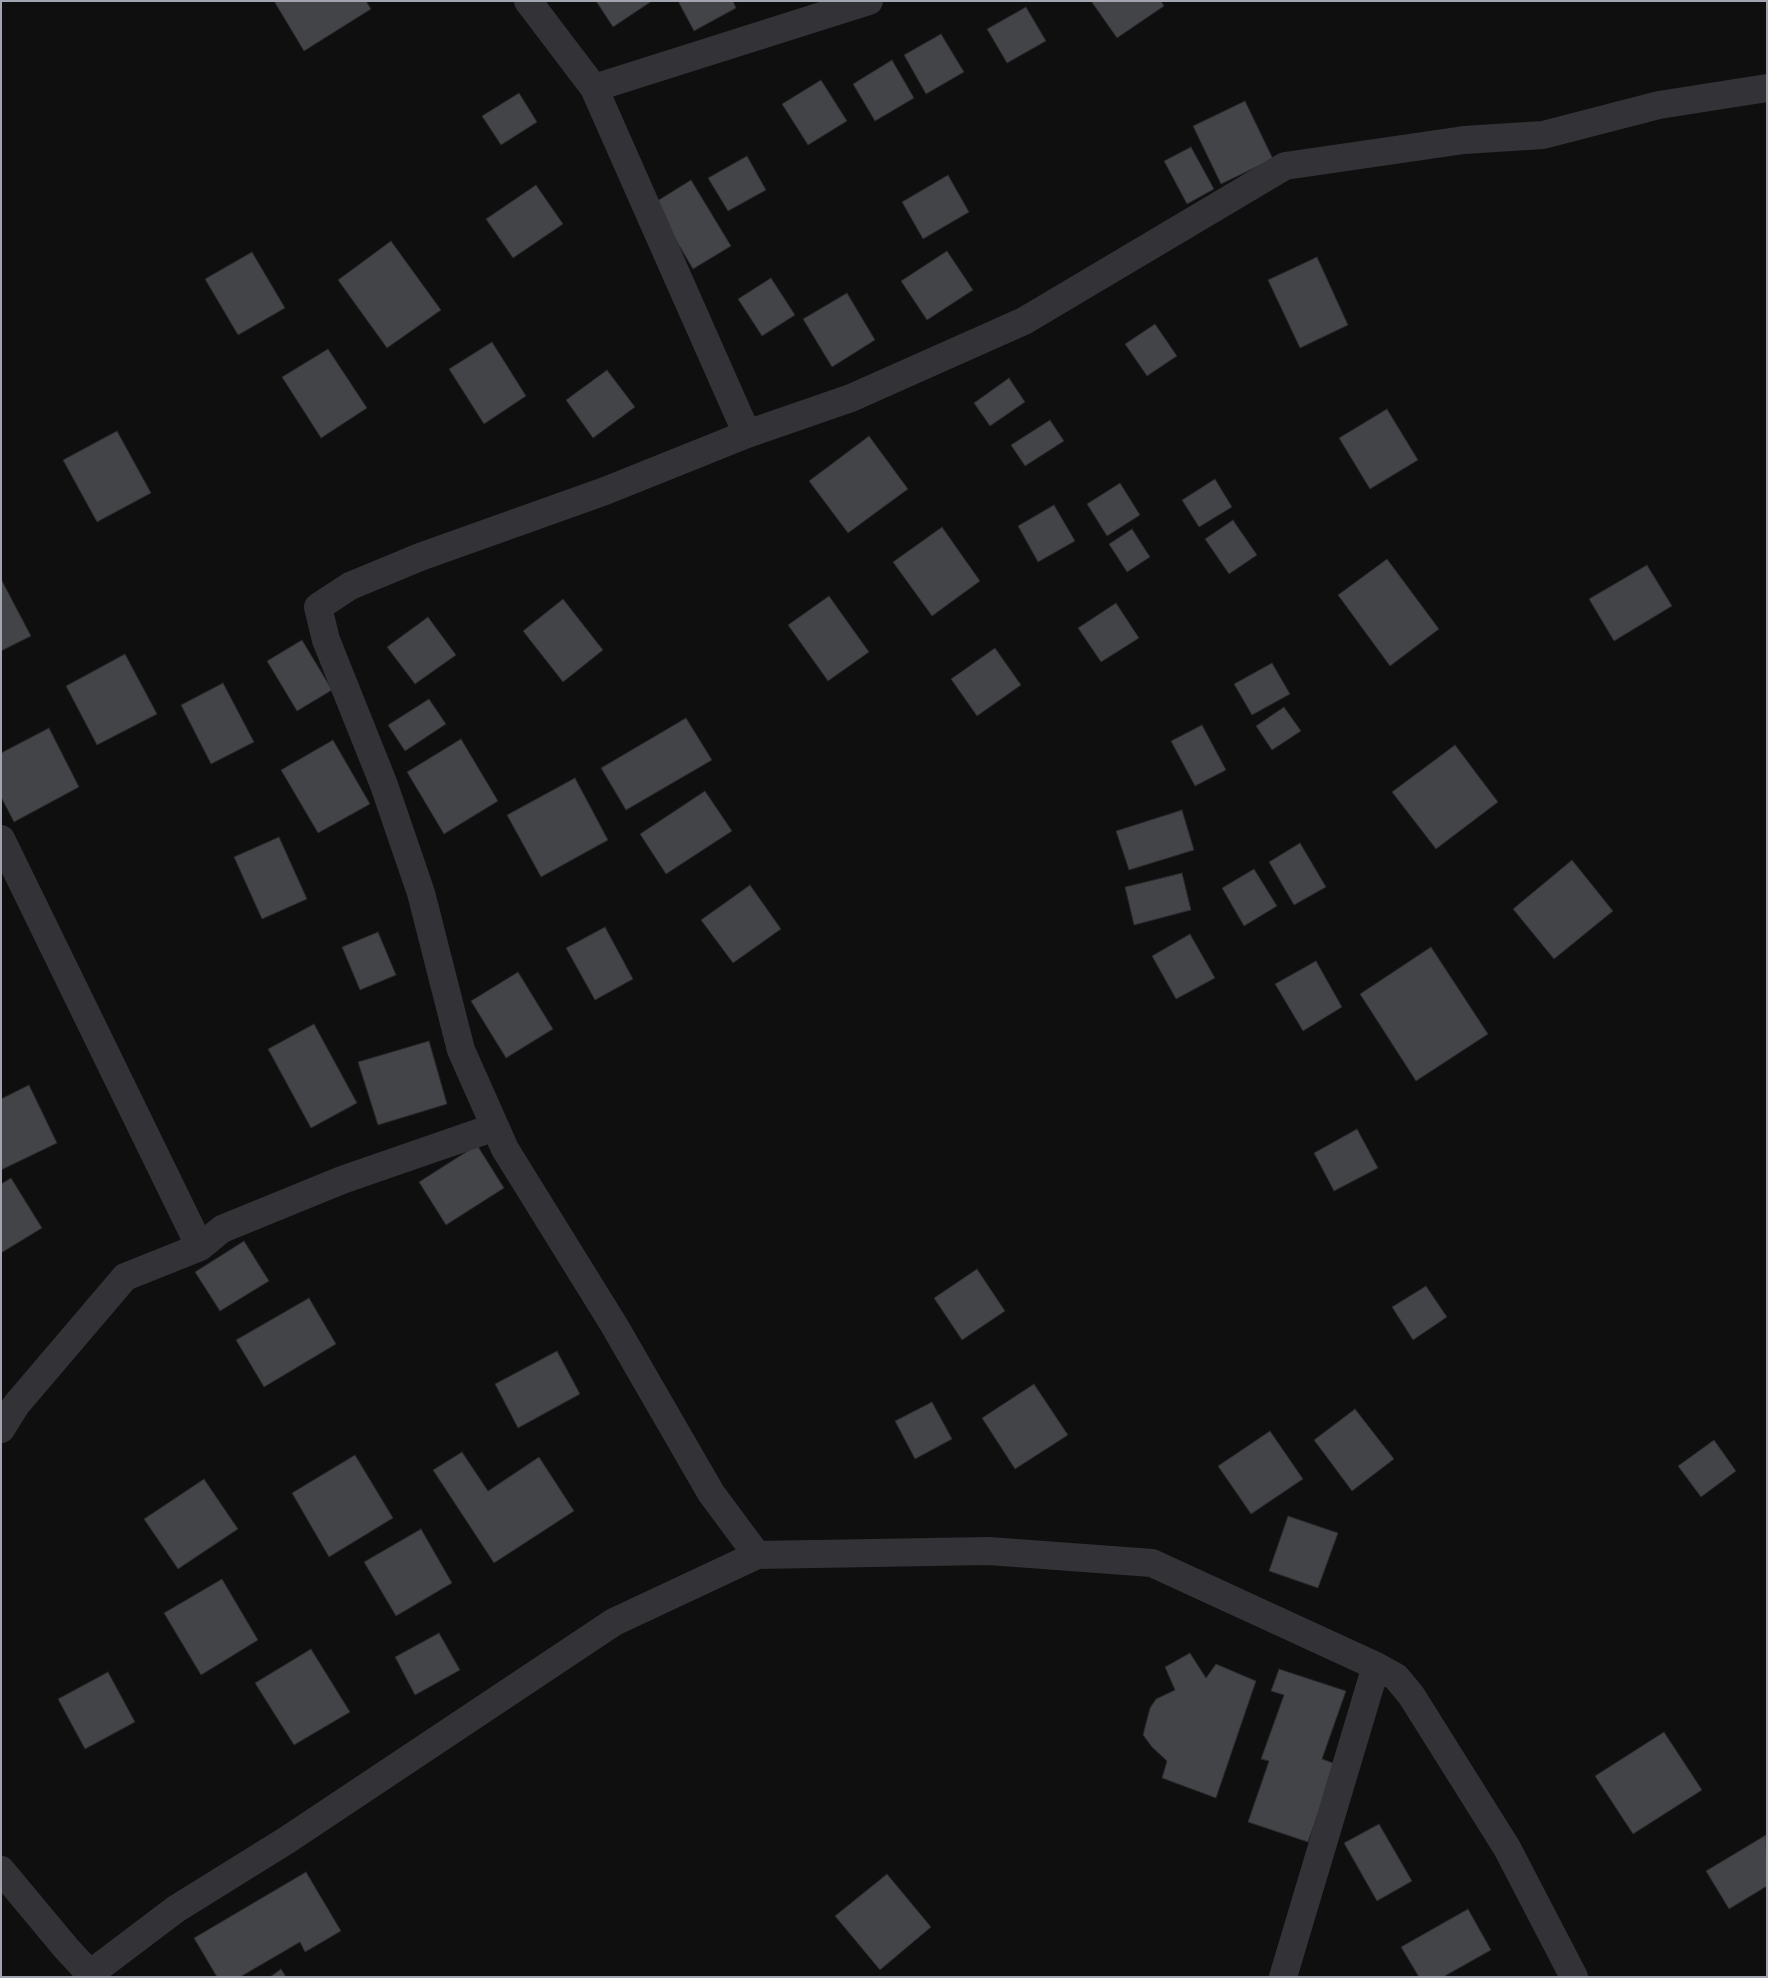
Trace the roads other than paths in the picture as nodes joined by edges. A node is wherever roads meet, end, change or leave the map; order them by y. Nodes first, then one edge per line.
1 (528, 1) edge
2 (869, 1) edge
3 (594, 88) junction
4 (1767, 88) edge
5 (747, 434) junction
6 (1, 839) edge
7 (495, 1127) junction
8 (200, 1247) junction
9 (1, 1428) edge
10 (757, 1555) junction
11 (1376, 1666) junction
12 (1, 1870) edge
13 (89, 1975) edge
14 (1283, 1977) edge
15 (1574, 1977) edge

1 - 3 street
2 - 3 street
3 - 5 street
4 - 5 street
5 - 7 street
6 - 8 street
7 - 8 street
7 - 10 street
8 - 9 street
10 - 11 street
10 - 13 street
11 - 14 street
11 - 15 street
12 - 13 street

